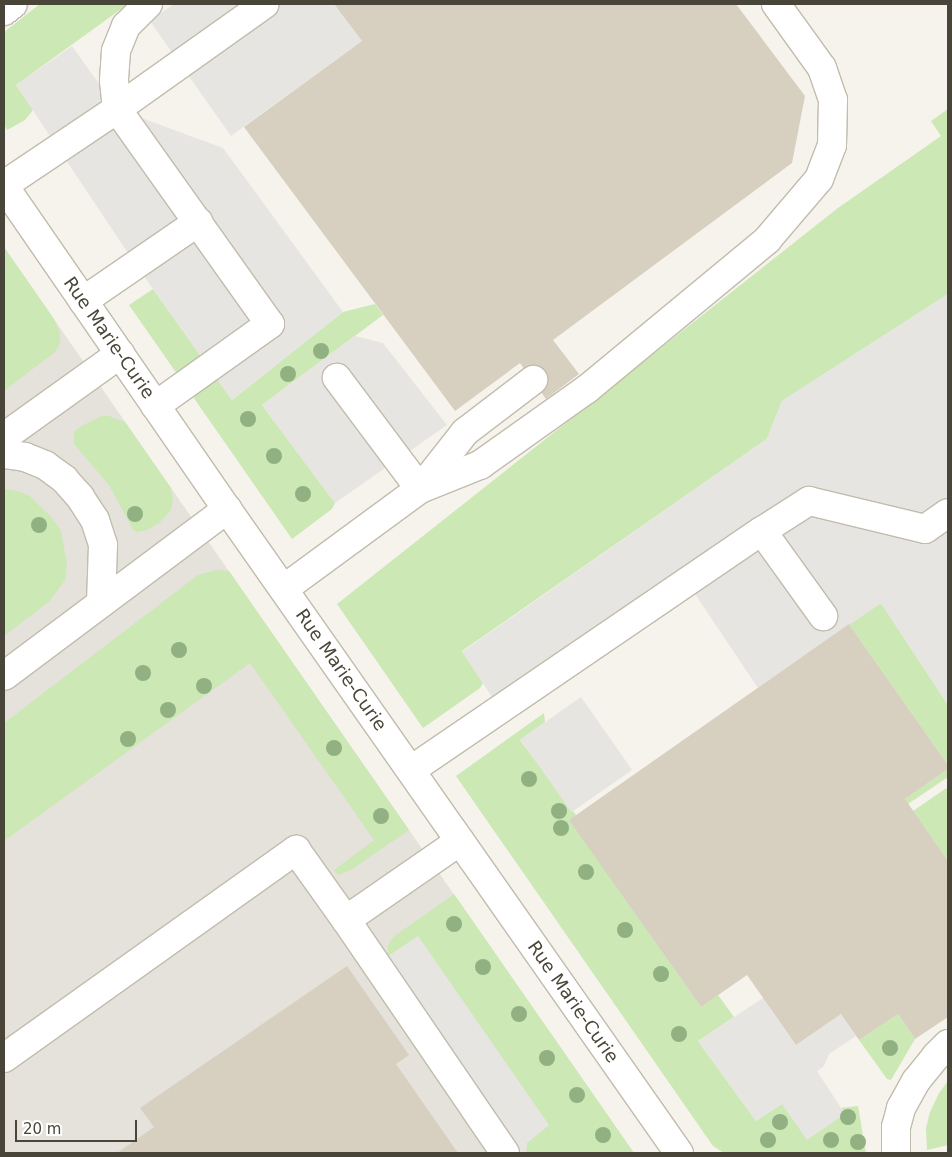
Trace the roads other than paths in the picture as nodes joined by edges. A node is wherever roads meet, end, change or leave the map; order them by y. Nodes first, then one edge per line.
1 (13, 4) edge
2 (148, 4) edge
3 (265, 4) edge
4 (776, 4) edge
5 (4, 11) edge
6 (117, 109) junction
7 (4, 185) edge
8 (198, 222) junction
9 (84, 301) junction
10 (120, 354) junction
11 (337, 378) dead end
12 (534, 380) dead end
13 (155, 406) junction
14 (4, 437) edge
15 (4, 454) edge
16 (420, 489) junction
17 (227, 509) junction
18 (948, 513) edge
19 (762, 531) junction
20 (284, 588) junction
21 (101, 603) junction
22 (823, 616) dead end
23 (4, 676) edge
24 (411, 770) junction
25 (460, 840) junction
26 (346, 920) junction
27 (948, 1044) edge
28 (4, 1058) edge
29 (505, 1153) edge
30 (679, 1153) edge
31 (896, 1153) edge

1 - 5 street
2 - 6 street
3 - 6 street
4 - 16 street
6 - 7 street
6 - 8 street
7 - 9 street, Rue Marie-Curie
8 - 9 street
8 - 13 street
9 - 10 street, Rue Marie-Curie
10 - 13 street, Rue Marie-Curie
10 - 14 street
11 - 16 street
12 - 16 street
13 - 17 street, Rue Marie-Curie
15 - 21 street
16 - 20 street
17 - 20 street, Rue Marie-Curie
17 - 21 street
18 - 19 street
19 - 22 street
19 - 24 street
20 - 24 street, Rue Marie-Curie
21 - 23 street
24 - 25 street, Rue Marie-Curie
25 - 26 street
25 - 30 street, Rue Marie-Curie
26 - 28 street
26 - 29 street
27 - 31 street

